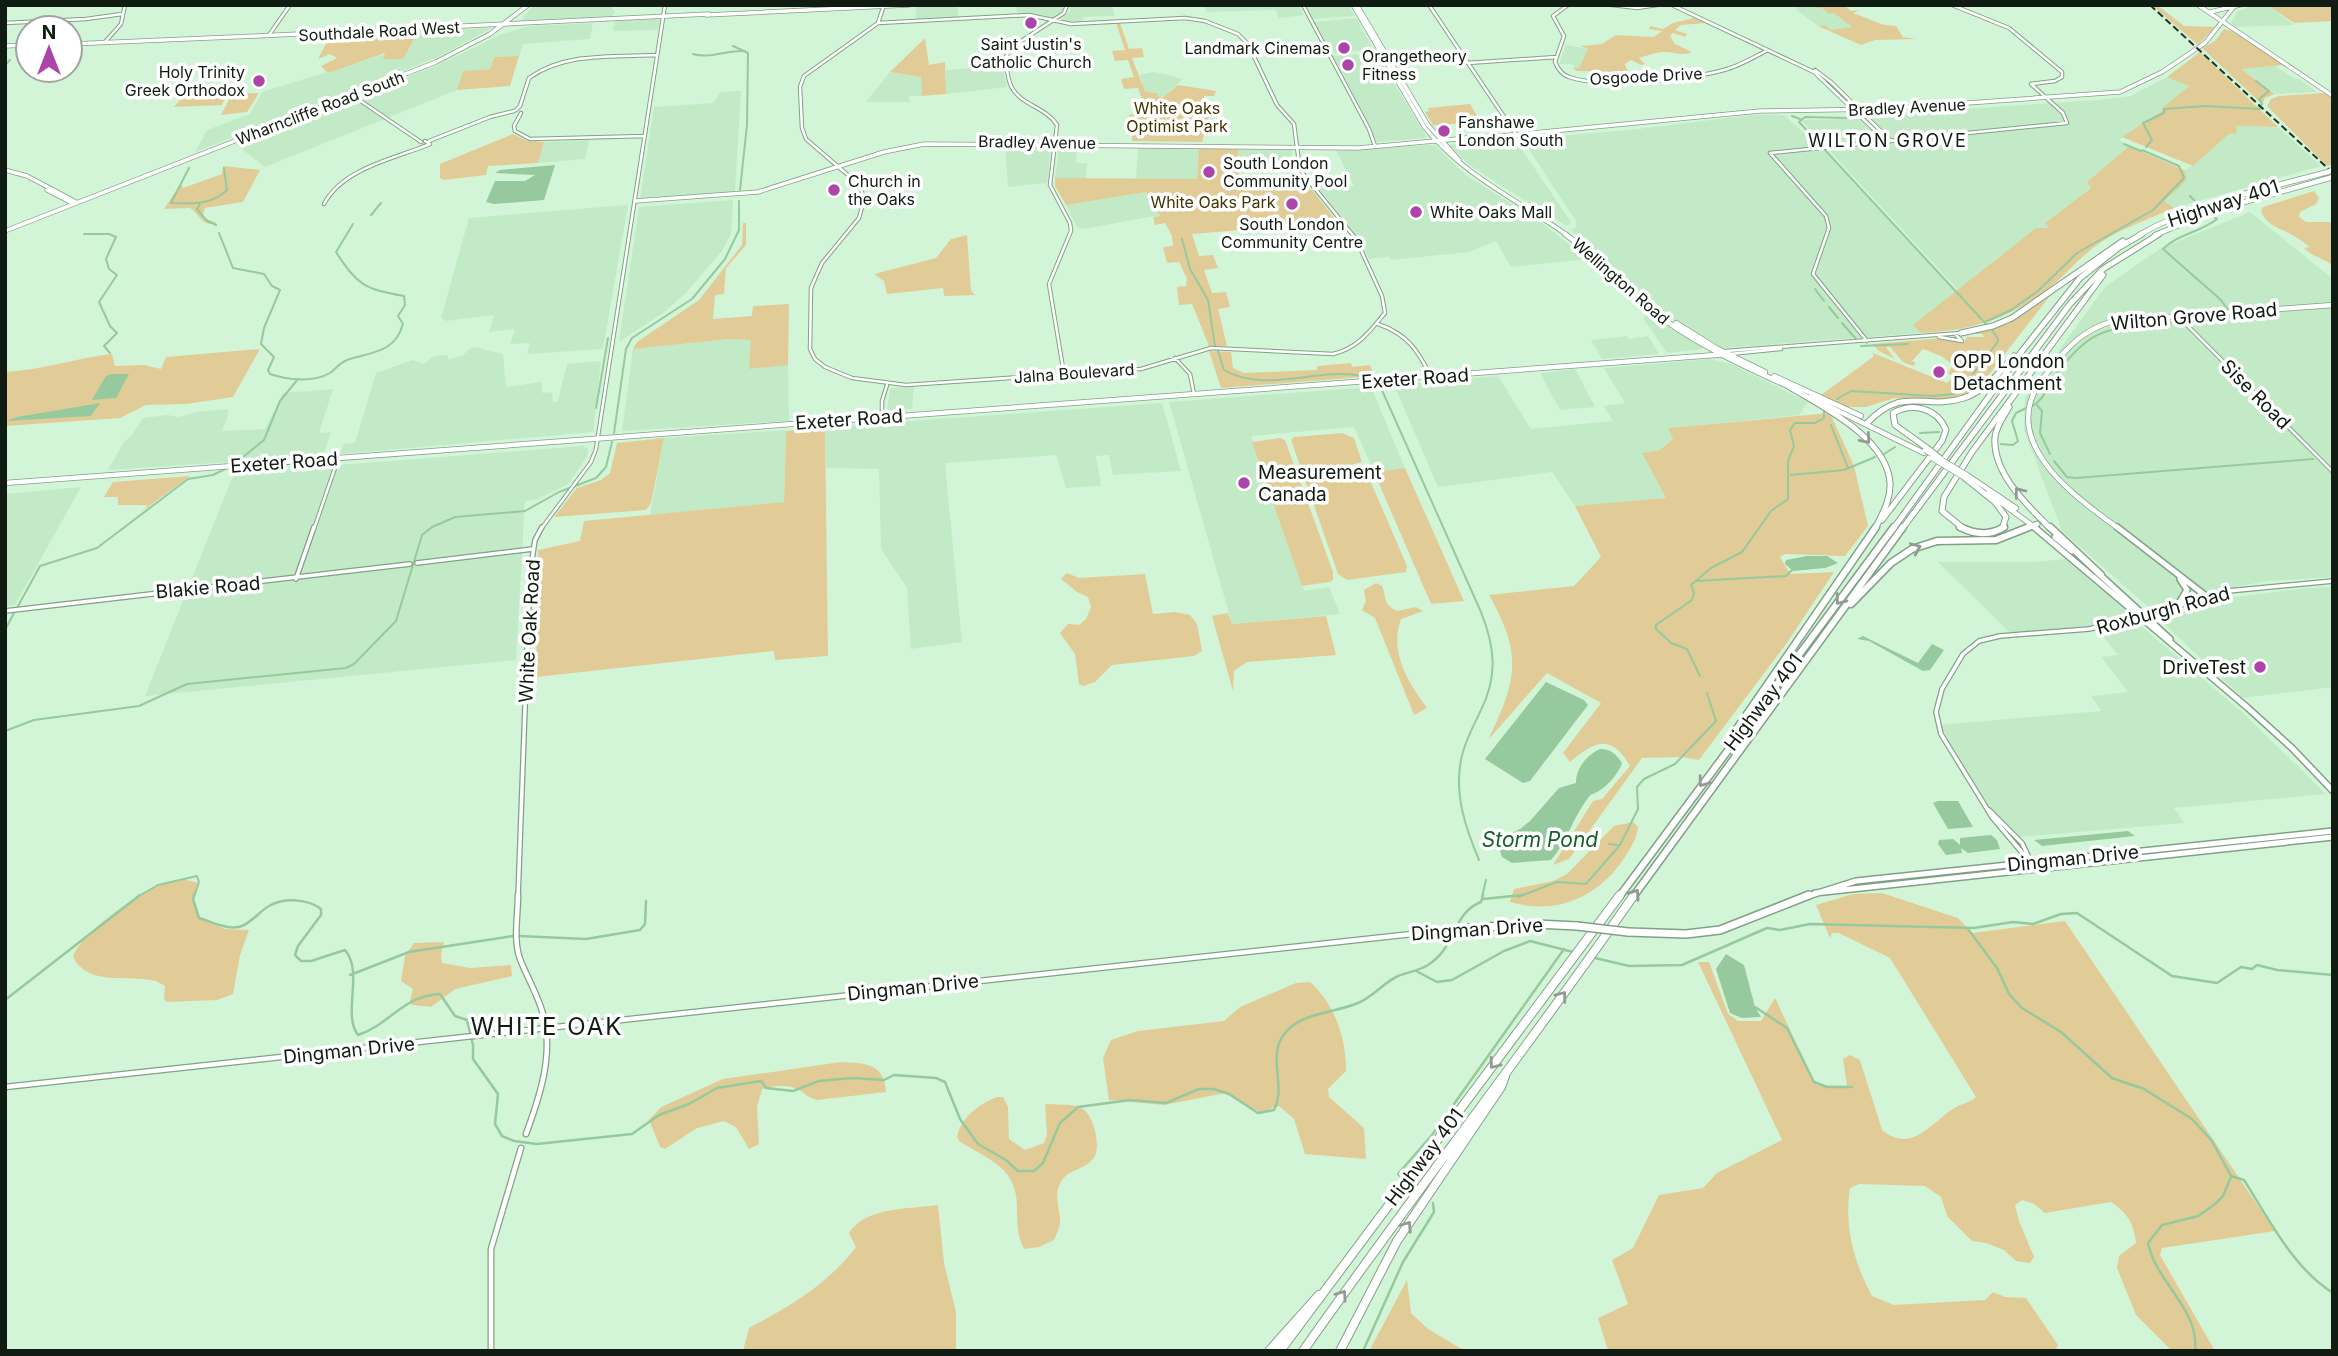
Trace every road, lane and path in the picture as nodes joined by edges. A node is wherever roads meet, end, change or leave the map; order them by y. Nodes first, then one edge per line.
1 (125, 5) edge
2 (290, 5) edge
3 (528, 5) edge
4 (665, 5) edge
5 (909, 5) edge
6 (1067, 5) edge
7 (1303, 5) edge
8 (1429, 5) edge
9 (1568, 5) edge
10 (1612, 5) edge
11 (1657, 5) edge
12 (1672, 5) edge
13 (1677, 5) edge
14 (1952, 5) edge
15 (2198, 5) edge
16 (2240, 5) edge
17 (883, 6) edge
18 (1356, 7) edge
19 (2233, 8) junction
20 (2207, 11) junction
21 (122, 14) junction
22 (663, 16) junction
23 (1054, 21) junction
24 (2222, 22) junction
25 (5, 23) edge
26 (878, 23) junction
27 (503, 25) junction
28 (2219, 28) junction
29 (2242, 35) junction
30 (269, 36) junction
31 (84, 43) edge
32 (105, 43) junction
33 (1768, 50) junction
34 (657, 55) junction
35 (1557, 57) junction
36 (1466, 63) junction
37 (352, 95) junction
38 (2333, 96) edge
39 (2048, 99) junction
40 (521, 109) junction
41 (1858, 111) junction
42 (515, 113) junction
43 (1516, 135) junction
44 (645, 136) junction
45 (1437, 141) junction
46 (1891, 141) junction
47 (1886, 142) junction
48 (423, 143) junction
49 (1056, 144) junction
50 (1297, 146) junction
51 (1375, 146) junction
52 (836, 167) junction
53 (5, 171) edge
54 (2331, 171) edge
55 (151, 174) junction
56 (2333, 177) edge
57 (1488, 185) junction
58 (635, 201) junction
59 (74, 203) junction
60 (324, 204) dead end
61 (5, 230) edge
62 (2141, 233) junction
63 (2119, 258) junction
64 (2333, 305) edge
65 (2179, 317) junction
66 (1378, 324) junction
67 (1961, 333) joint
68 (1950, 334) junction
69 (1867, 341) junction
70 (2022, 351) junction
71 (1722, 353) junction
72 (1175, 358) junction
73 (1064, 374) junction
74 (1431, 377) junction
75 (887, 385) junction
76 (1790, 387) junction
77 (2017, 391) junction
78 (1194, 394) junction
79 (882, 417) junction
80 (1868, 421) junction
81 (598, 438) junction
82 (1925, 450) junction
83 (338, 458) junction
84 (1941, 459) joint
85 (2333, 472) edge
86 (1966, 477) junction
87 (5, 483) edge
88 (2035, 525) junction
89 (1874, 531) junction
90 (533, 549) junction
91 (417, 563) dead end
92 (410, 564) dead end
93 (2175, 572) junction
94 (2101, 575) junction
95 (296, 579) junction
96 (2333, 581) edge
97 (2206, 596) junction
98 (2177, 606) junction
99 (1847, 607) junction
100 (5, 611) edge
101 (2144, 617) junction
102 (1735, 739) junction
103 (2333, 791) edge
104 (2333, 831) edge
105 (2333, 837) edge
106 (2031, 862) junction
107 (1815, 893) junction
108 (1469, 928) joint
109 (546, 1028) junction
110 (1506, 1071) junction
111 (5, 1087) edge
112 (526, 1134) dead end
113 (521, 1148) dead end
114 (1323, 1292) junction
115 (491, 1351) edge
116 (1269, 1351) edge
117 (1280, 1351) edge
118 (1303, 1351) edge
119 (1340, 1351) edge

1 - 21 street
2 - 30 street
3 - 27 main road, Wharncliffe Road South
4 - 22 street, White Oak Road
5 - 17 main road, Southdale Road West
6 - 23 street
7 - 51 street
8 - 36 street
9 - 35 street
10 - 11 street
12 - 33 street
13 - 41 street
14 - 39 street
15 - 20 main road
16 - 19 main road, Bradley Avenue
17 - 22 main road, Southdale Road West
17 - 26 street
18 - 45 main road, Wellington Road
19 - 20 main road
19 - 24 main road, Bradley Avenue
20 - 24 main road
21 - 25 street
21 - 32 street
22 - 27 main road, Southdale Road West
22 - 34 street, White Oak Road
23 - 26 street
23 - 49 street
23 - 50 street
24 - 28 main road, Bradley Avenue
24 - 29 main road
26 - 52 street, Jalna Boulevard
27 - 30 main road, Southdale Road West
27 - 37 main road, Wharncliffe Road South
28 - 29 main road
28 - 39 main road, Bradley Avenue
29 - 38 main road
30 - 32 main road, Southdale Road West
31 - 32 main road, Southdale Road West
33 - 35 street, Osgoode Drive
33 - 41 street
34 - 40 street
34 - 44 street, White Oak Road
35 - 36 street
36 - 43 street
37 - 48 street
37 - 55 main road, Wharncliffe Road South
39 - 41 main road, Bradley Avenue
39 - 46 street
40 - 42 street
40 - 42 street
41 - 43 main road, Bradley Avenue
41 - 46 street
41 - 47 street
42 - 44 street
42 - 48 street
43 - 45 main road, Bradley Avenue
44 - 58 street, White Oak Road
45 - 51 main road, Bradley Avenue
45 - 57 main road, Wellington Road
46 - 47 street
47 - 69 street
48 - 60 street
49 - 50 main road, Bradley Avenue
49 - 52 main road, Bradley Avenue
49 - 73 street
50 - 51 main road, Bradley Avenue
50 - 66 street
52 - 58 main road, Bradley Avenue
52 - 75 street, Jalna Boulevard
53 - 59 main road
54 - 62 highway, Highway 401
55 - 59 main road, Wharncliffe Road South
55 - 61 main road, Wharncliffe Road South
56 - 63 highway, Highway 401
57 - 71 main road, Wellington Road
57 - 71 main road, Wellington Road
58 - 81 street, White Oak Road
59 - 61 main road, Wharncliffe Road South
62 - 67 highway
62 - 70 highway, Highway 401
63 - 77 highway
63 - 99 highway, Highway 401
64 - 65 main road, Wilton Grove Road
65 - 85 street, Sise Road
65 - 93 main road, Wilton Grove Road
66 - 72 street, Jalna Boulevard
66 - 74 street
67 - 68 street, Exeter Road
68 - 69 street, Exeter Road
68 - 69 street, Exeter Road
69 - 71 street, Exeter Road
70 - 80 highway
70 -> 102 highway, Highway 401
71 - 74 main road, Exeter Road
71 - 76 main road, Wellington Road
71 - 80 main road, Wellington Road
72 - 73 street, Jalna Boulevard
72 - 78 street
73 - 75 street, Jalna Boulevard
74 - 78 main road, Exeter Road
75 - 79 street
76 - 80 main road, Wellington Road
76 -> 89 highway
77 - 86 highway
94 -> 77 highway
78 - 79 main road, Exeter Road
79 - 81 main road, Exeter Road
80 - 82 main road, Wellington Road
81 - 83 main road, Exeter Road
81 - 90 street, White Oak Road
82 - 84 highway, bridge
82 - 86 main road, Wellington Road, bridge
82 - 89 highway
83 - 87 main road, Exeter Road
83 - 95 street
84 - 86 main road, bridge
86 - 88 main road
88 - 94 main road
99 -> 88 highway
88 - 101 main road
89 - 102 highway
90 - 91 street
90 - 109 street, White Oak Road
92 - 95 street, Blakie Road
93 - 97 main road, Wilton Grove Road
93 - 98 main road
94 - 101 main road
95 - 100 street, Blakie Road
96 - 97 street, Roxburgh Road
97 - 98 main road, Roxburgh Road
98 - 101 main road, Roxburgh Road
110 -> 99 highway, Highway 401
101 - 103 main road
101 - 106 street, Roxburgh Road
102 -> 114 highway, Highway 401
104 - 106 main road, Dingman Drive
105 - 107 main road, Dingman Drive
106 - 107 main road, Dingman Drive
107 - 108 main road, Dingman Drive, bridge
108 - 109 street, Dingman Drive
109 - 111 street, Dingman Drive
109 - 112 street, White Oak Road
118 -> 110 highway, Highway 401
119 -> 110 highway
113 - 115 street
114 - 116 highway
114 - 117 highway, Highway 401

